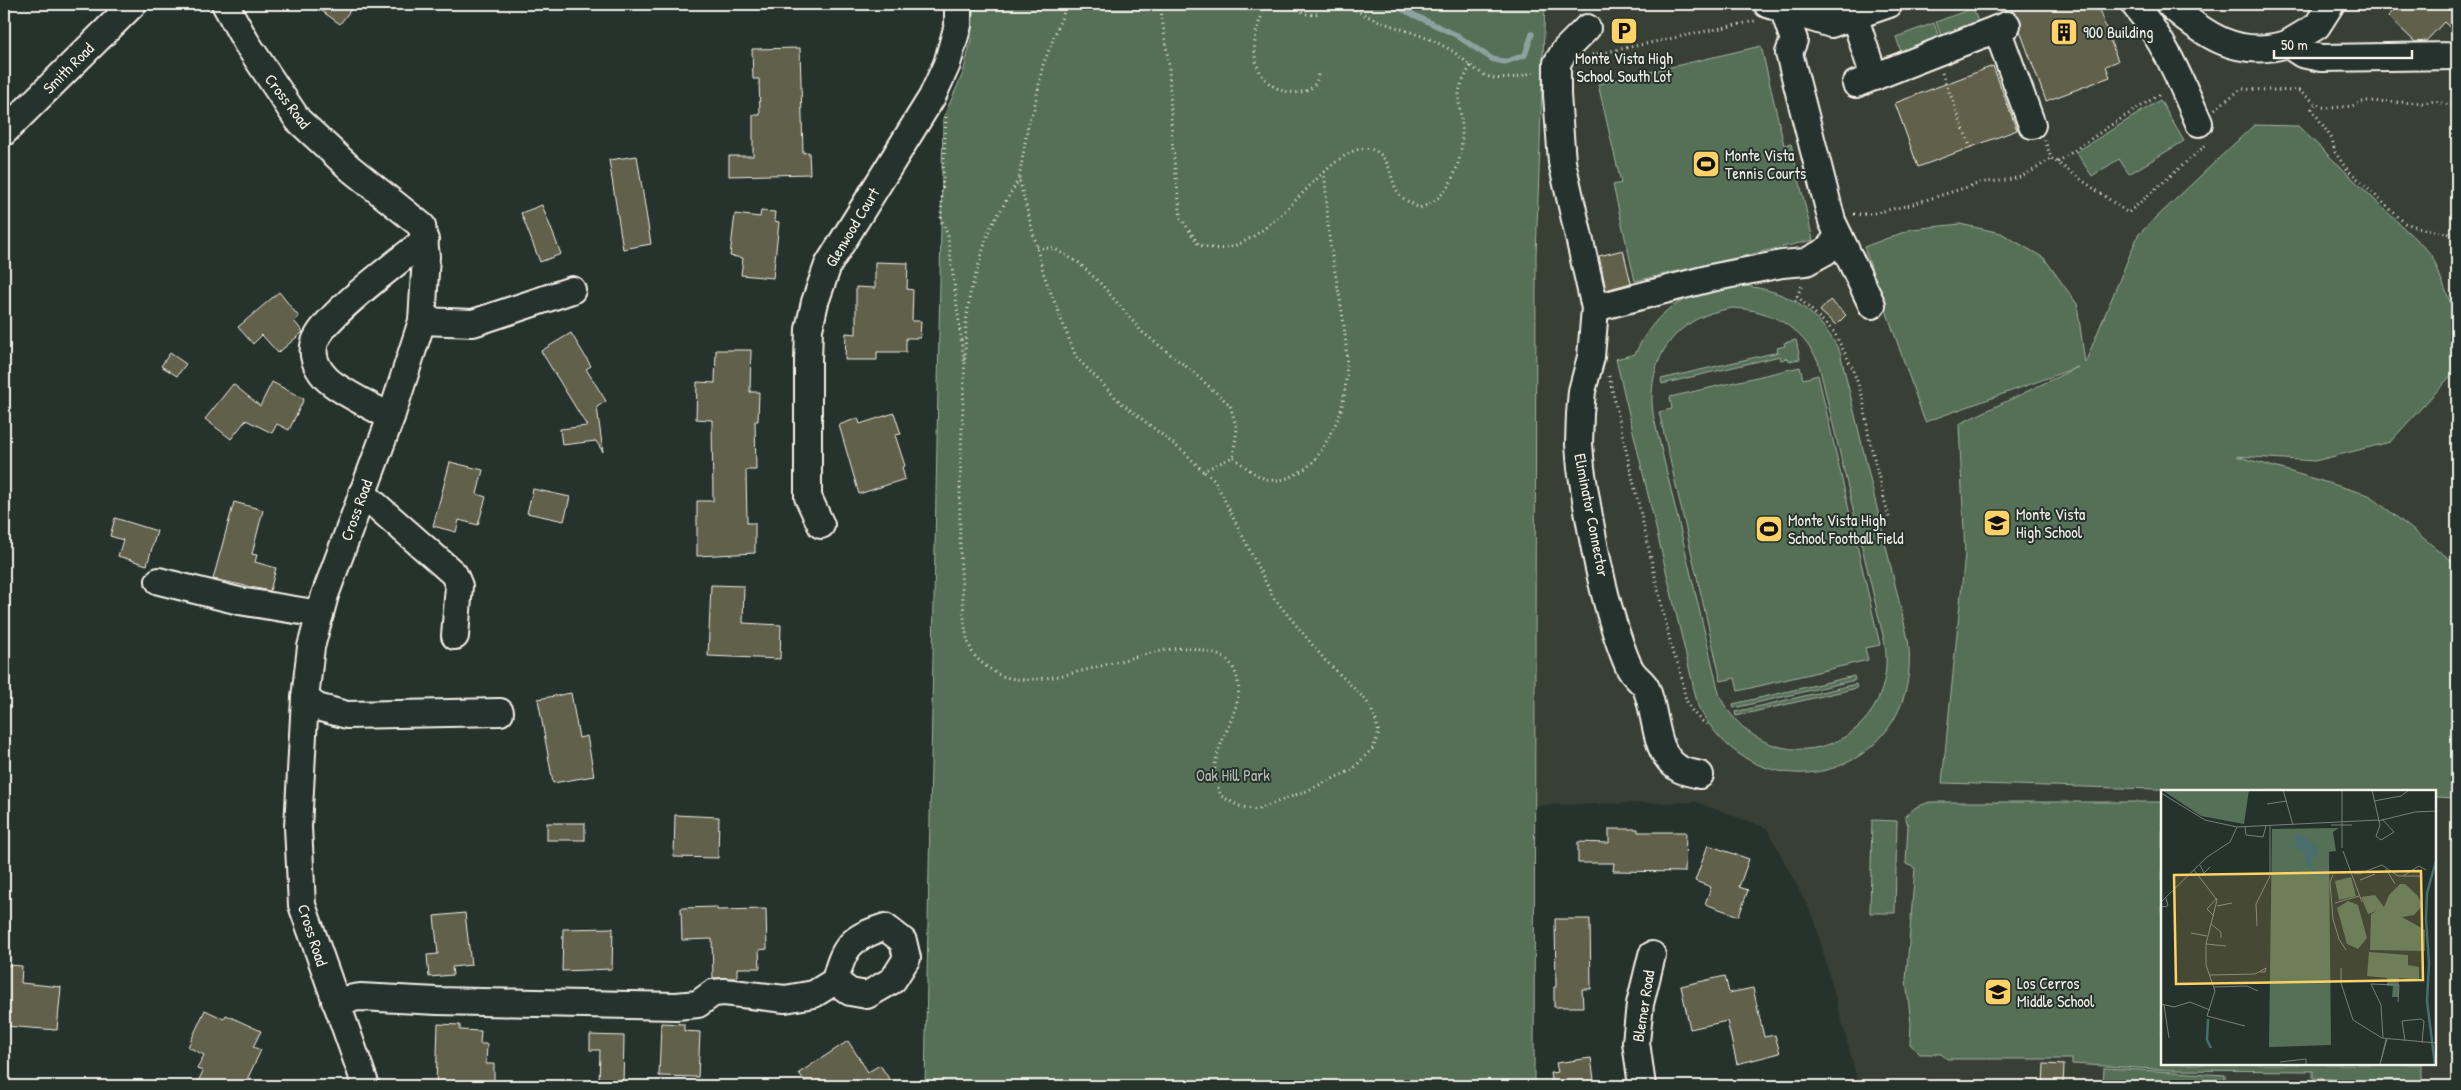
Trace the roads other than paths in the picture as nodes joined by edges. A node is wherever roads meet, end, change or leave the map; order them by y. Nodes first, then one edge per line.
1 (133, 4) edge
2 (225, 4) edge
3 (958, 4) edge
4 (1889, 4) edge
5 (2134, 4) edge
6 (2169, 4) edge
7 (2331, 4) edge
8 (1776, 7) edge
9 (1813, 11) edge
10 (1855, 18) junction
11 (1587, 28) dead end
12 (2287, 44) junction
13 (2457, 54) edge
14 (2198, 123) road end
15 (2032, 125) dead end
16 (4, 132) edge
17 (1836, 229) junction
18 (425, 240) junction
19 (572, 290) dead end
20 (1872, 305) dead end
21 (1595, 308) junction
22 (422, 321) junction
23 (391, 417) junction
24 (362, 493) junction
25 (821, 525) dead end
26 (159, 581) dead end
27 (320, 614) junction
28 (455, 636) dead end
29 (305, 698) junction
30 (500, 712) dead end
31 (1700, 775) dead end
32 (1652, 956) dead end
33 (835, 981) dead end
34 (335, 1001) junction
35 (366, 1086) edge
36 (1642, 1086) edge

1 - 16 street, Smith Road
2 - 18 street, Cross Road
3 - 25 street, Glenwood Court
4 - 10 street
5 - 14 street
6 - 12 street
7 - 12 street
8 - 9 street
8 - 17 street
9 - 10 street
10 - 15 street
11 - 21 street, Eliminator Connector
12 - 13 street
17 - 20 street
17 - 21 street
18 - 22 street, Cross Road
18 - 23 street
19 - 22 street
21 - 31 street, Eliminator Connector
22 - 23 street, Cross Road
23 - 24 street, Cross Road
24 - 27 street, Cross Road
24 - 28 street
26 - 27 street
27 - 29 street, Cross Road
29 - 30 street
29 - 34 street, Cross Road
32 - 36 street, Blemer Road
33 - 34 street
34 - 35 street, Cross Road

